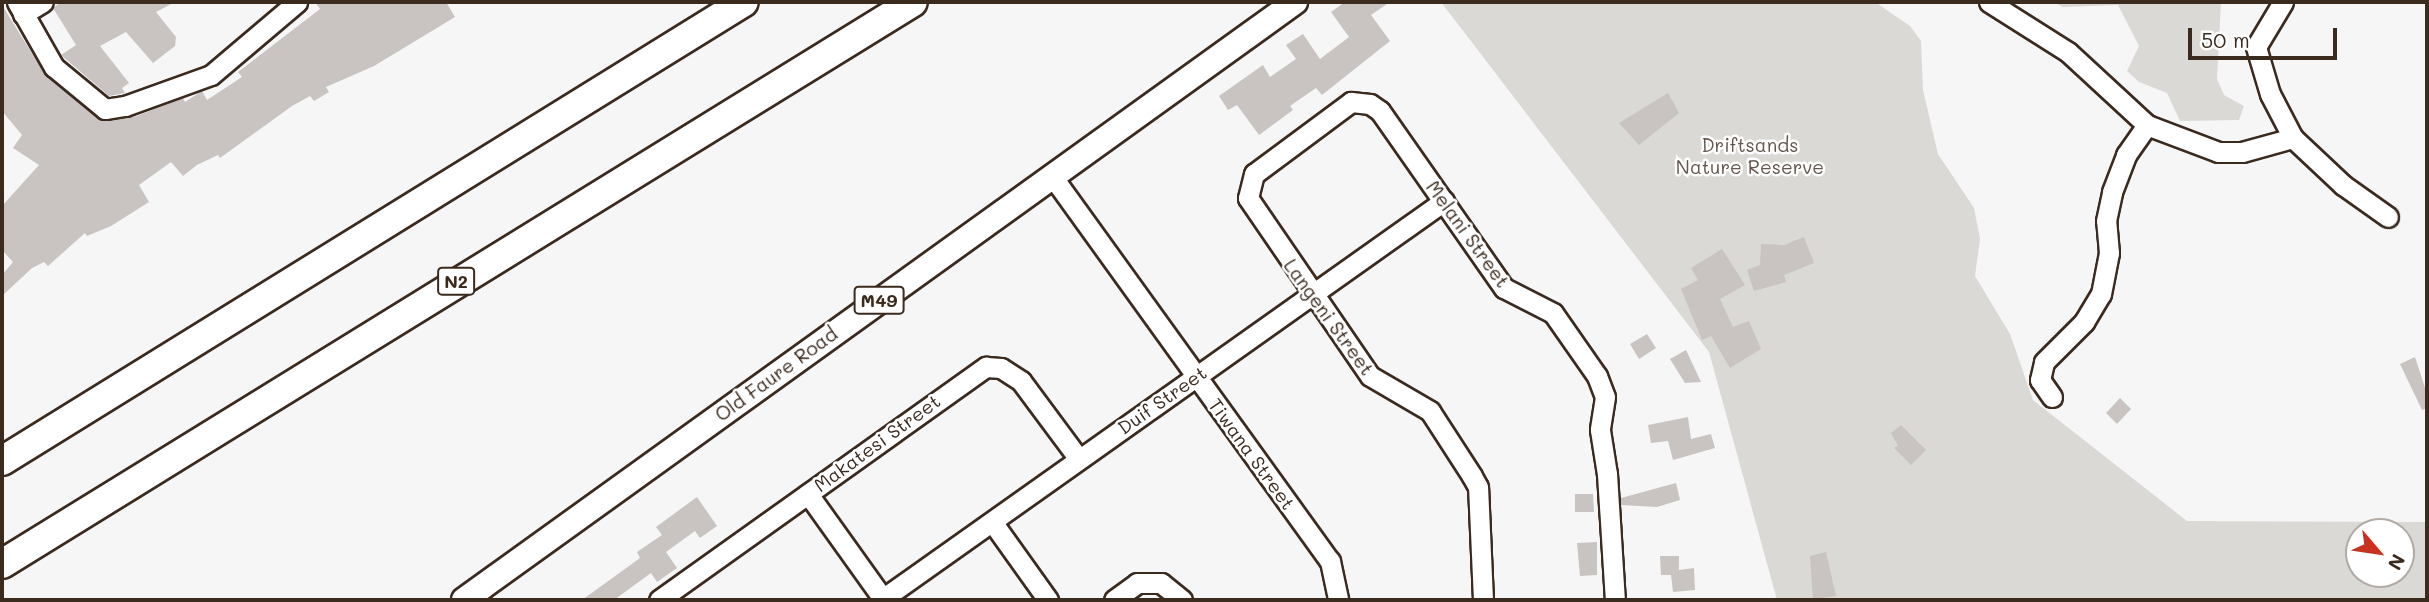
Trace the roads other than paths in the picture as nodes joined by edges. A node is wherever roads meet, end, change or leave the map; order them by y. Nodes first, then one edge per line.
1 (43, 2) edge
2 (297, 2) edge
3 (744, 2) edge
4 (913, 2) edge
5 (1295, 2) edge
6 (1989, 2) edge
7 (2283, 2) edge
8 (20, 8) edge
9 (1363, 102) joint
10 (2147, 125) junction
11 (2293, 138) junction
12 (1052, 176) junction
13 (1444, 201) junction
14 (2388, 217) dead end
15 (1312, 294) junction
16 (1195, 376) junction
17 (2052, 397) dead end
18 (1079, 458) junction
19 (2, 461) edge
20 (808, 494) junction
21 (993, 523) junction
22 (2, 564) edge
23 (464, 600) edge
24 (659, 600) edge
25 (883, 600) edge
26 (1048, 600) edge
27 (1114, 600) edge
28 (1182, 600) edge
29 (1339, 600) edge
30 (1483, 600) edge
31 (1615, 600) edge

1 - 8 street
2 - 8 street
3 - 19 highway
4 - 22 highway, N2
5 - 12 main road, Old Faure Road / M49
6 - 10 street
7 - 11 street
9 - 13 street, Melani Street
9 - 15 street, Langeni Street
10 - 11 street
10 - 17 street
11 - 14 street
12 - 16 street, Tiwana Street
12 - 23 main road, Old Faure Road / M49
13 - 15 street, Duif Street
13 - 31 street, Melani Street
15 - 16 street, Duif Street
15 - 30 street, Langeni Street
16 - 18 street, Duif Street
16 - 29 street, Tiwana Street
18 - 20 street, Makatesi Street
18 - 21 street, Duif Street
20 - 24 street, Makatesi Street
20 - 25 street
21 - 25 street, Duif Street
21 - 26 street
27 - 28 street

